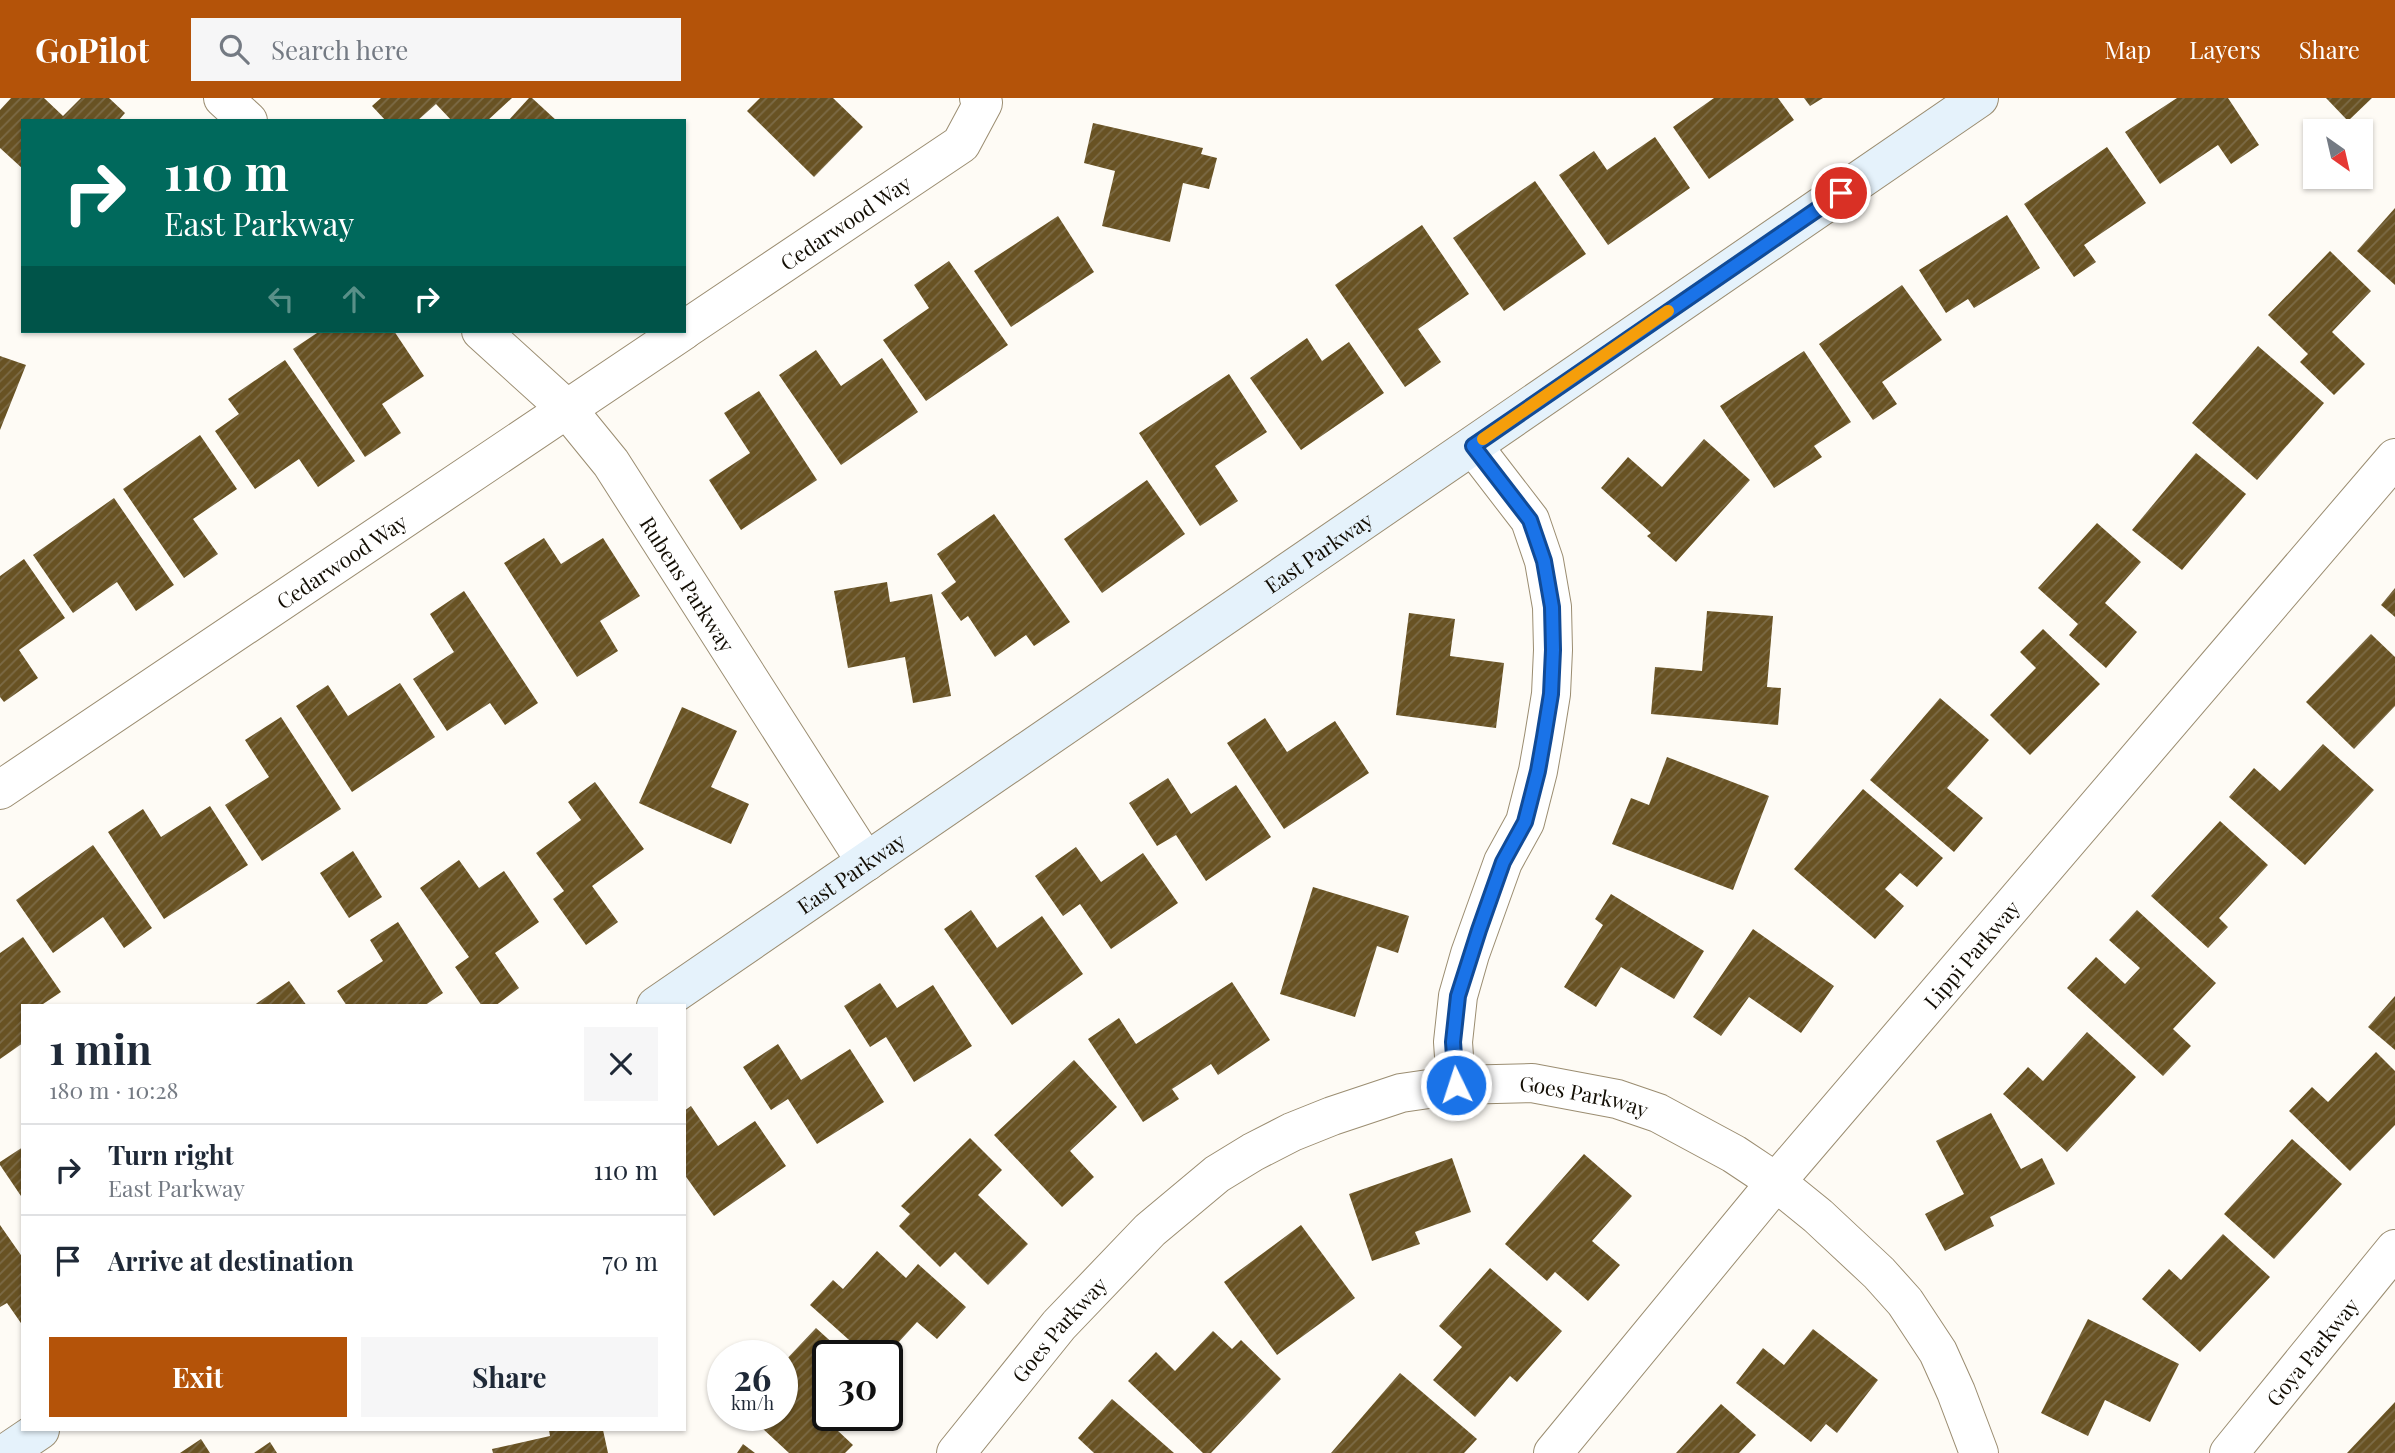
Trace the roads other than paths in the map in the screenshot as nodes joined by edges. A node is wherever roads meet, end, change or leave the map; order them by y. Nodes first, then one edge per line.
1 (223, 98) edge
2 (979, 98) edge
3 (1979, 98) edge
4 (246, 119) edge
5 (686, 329) edge
6 (483, 333) edge
7 (680, 333) edge
8 (568, 409) junction
9 (1473, 446) junction
10 (2395, 458) edge
11 (0, 790) edge
12 (866, 862) junction
13 (659, 1004) edge
14 (1456, 1085) junction
15 (1776, 1182) junction
16 (2395, 1249) edge
17 (39, 1431) edge
18 (6, 1453) edge
19 (956, 1453) edge
20 (1553, 1453) edge
21 (1979, 1453) edge
22 (2229, 1453) edge

1 - 4 street
2 - 5 street, Cedarwood Way
3 - 9 street, East Parkway
6 - 8 street, Rubens Parkway
7 - 8 street, Cedarwood Way
8 - 11 street, Cedarwood Way
8 - 12 street, Rubens Parkway
9 - 12 street, East Parkway
9 - 14 street
10 - 15 street, Lippi Parkway
12 - 13 street, East Parkway
14 - 15 street, Goes Parkway
14 - 19 street, Goes Parkway
15 - 20 street, Lippi Parkway
15 - 21 street, Goes Parkway
16 - 22 street, Goya Parkway
17 - 18 street

